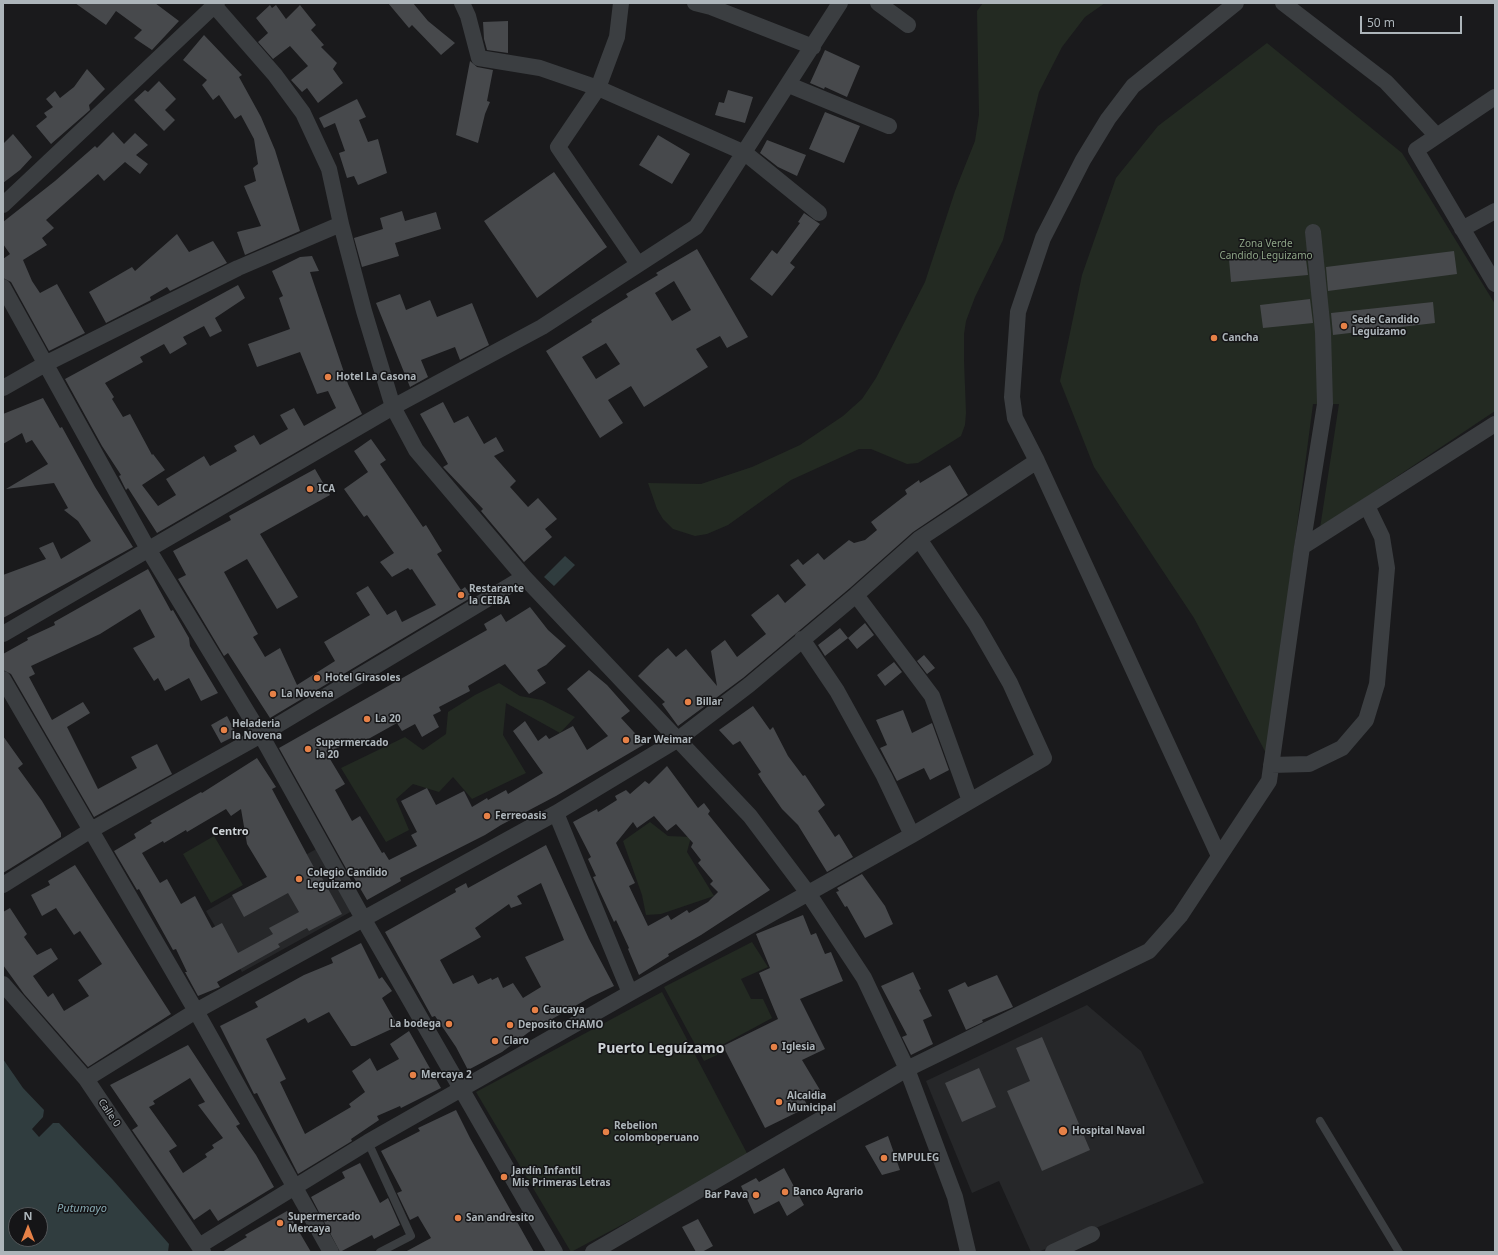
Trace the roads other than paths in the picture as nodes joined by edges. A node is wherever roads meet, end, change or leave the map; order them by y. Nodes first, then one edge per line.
1 (462, 3) edge
2 (621, 3) edge
3 (695, 3) edge
4 (840, 3) edge
5 (878, 3) edge
6 (1236, 3) edge
7 (1283, 3) edge
8 (215, 4) edge
9 (908, 25) dead end
10 (814, 47) junction
11 (789, 85) junction
12 (598, 88) junction
13 (1495, 97) edge
14 (889, 126) dead end
15 (1437, 136) junction
16 (745, 154) junction
17 (3, 205) edge
18 (1495, 210) edge
19 (819, 213) dead end
20 (341, 224) junction
21 (1462, 229) junction
22 (1313, 232) dead end
23 (638, 264) junction
24 (1495, 284) edge
25 (3, 287) edge
26 (47, 363) junction
27 (3, 388) edge
28 (393, 407) junction
29 (1495, 424) edge
30 (1037, 461) junction
31 (1367, 506) junction
32 (919, 538) junction
33 (1302, 547) junction
34 (148, 549) junction
35 (524, 576) junction
36 (856, 595) junction
37 (3, 634) edge
38 (802, 640) junction
39 (3, 680) edge
40 (261, 735) junction
41 (677, 740) junction
42 (1271, 764) junction
43 (970, 801) junction
44 (556, 813) junction
45 (91, 830) junction
46 (912, 835) junction
47 (1220, 856) junction
48 (3, 885) edge
49 (808, 893) junction
50 (364, 920) junction
51 (3, 984) edge
52 (630, 993) junction
53 (196, 1011) junction
54 (907, 1069) junction
55 (86, 1079) junction
56 (462, 1089) junction
57 (1320, 1121) dead end
58 (368, 1142) junction
59 (296, 1188) junction
60 (1092, 1234) dead end
61 (201, 1249) edge
62 (331, 1252) edge
63 (380, 1252) edge
64 (555, 1252) edge
65 (593, 1252) edge
66 (968, 1252) edge
67 (1053, 1252) edge
68 (1399, 1252) edge

1 - 12 street
2 - 12 street
3 - 10 street
4 - 10 street
5 - 9 street
6 - 30 street
7 - 15 street
8 - 17 street
8 - 20 street
10 - 11 street
11 - 14 street
11 - 16 street
12 - 16 street
12 - 23 street
13 - 15 street
15 - 21 street
16 - 19 street
16 - 23 street
18 - 21 street
20 - 26 street
20 - 28 street
21 - 24 street
22 - 33 street
23 - 28 street
25 - 26 street
26 - 27 street
26 - 34 street
28 - 34 street
28 - 35 street
29 - 31 street
30 - 32 street
30 - 47 street
31 - 33 street
31 - 42 street
32 - 36 street
32 - 43 street
33 - 42 street
34 - 37 street
34 - 40 street
35 - 40 street
35 - 41 street
36 - 38 street
36 - 43 street
38 - 41 street
38 - 46 street
39 - 45 street
40 - 45 street
40 - 50 street
41 - 44 street
41 - 49 street
42 - 47 street
43 - 46 street
44 - 50 street
44 - 52 street
45 - 48 street
45 - 53 street
46 - 49 street
47 - 54 street
49 - 52 street
49 - 54 street
50 - 53 street
50 - 56 street
51 - 55 street, Calle 0
52 - 56 street
53 - 55 street
53 - 59 street
54 - 65 street
54 - 66 street
55 - 61 street, Calle 0
56 - 58 street
56 - 64 street
57 - 68 lane
58 - 59 street
58 - 63 lane
59 - 61 street
59 - 62 street
60 - 67 street

